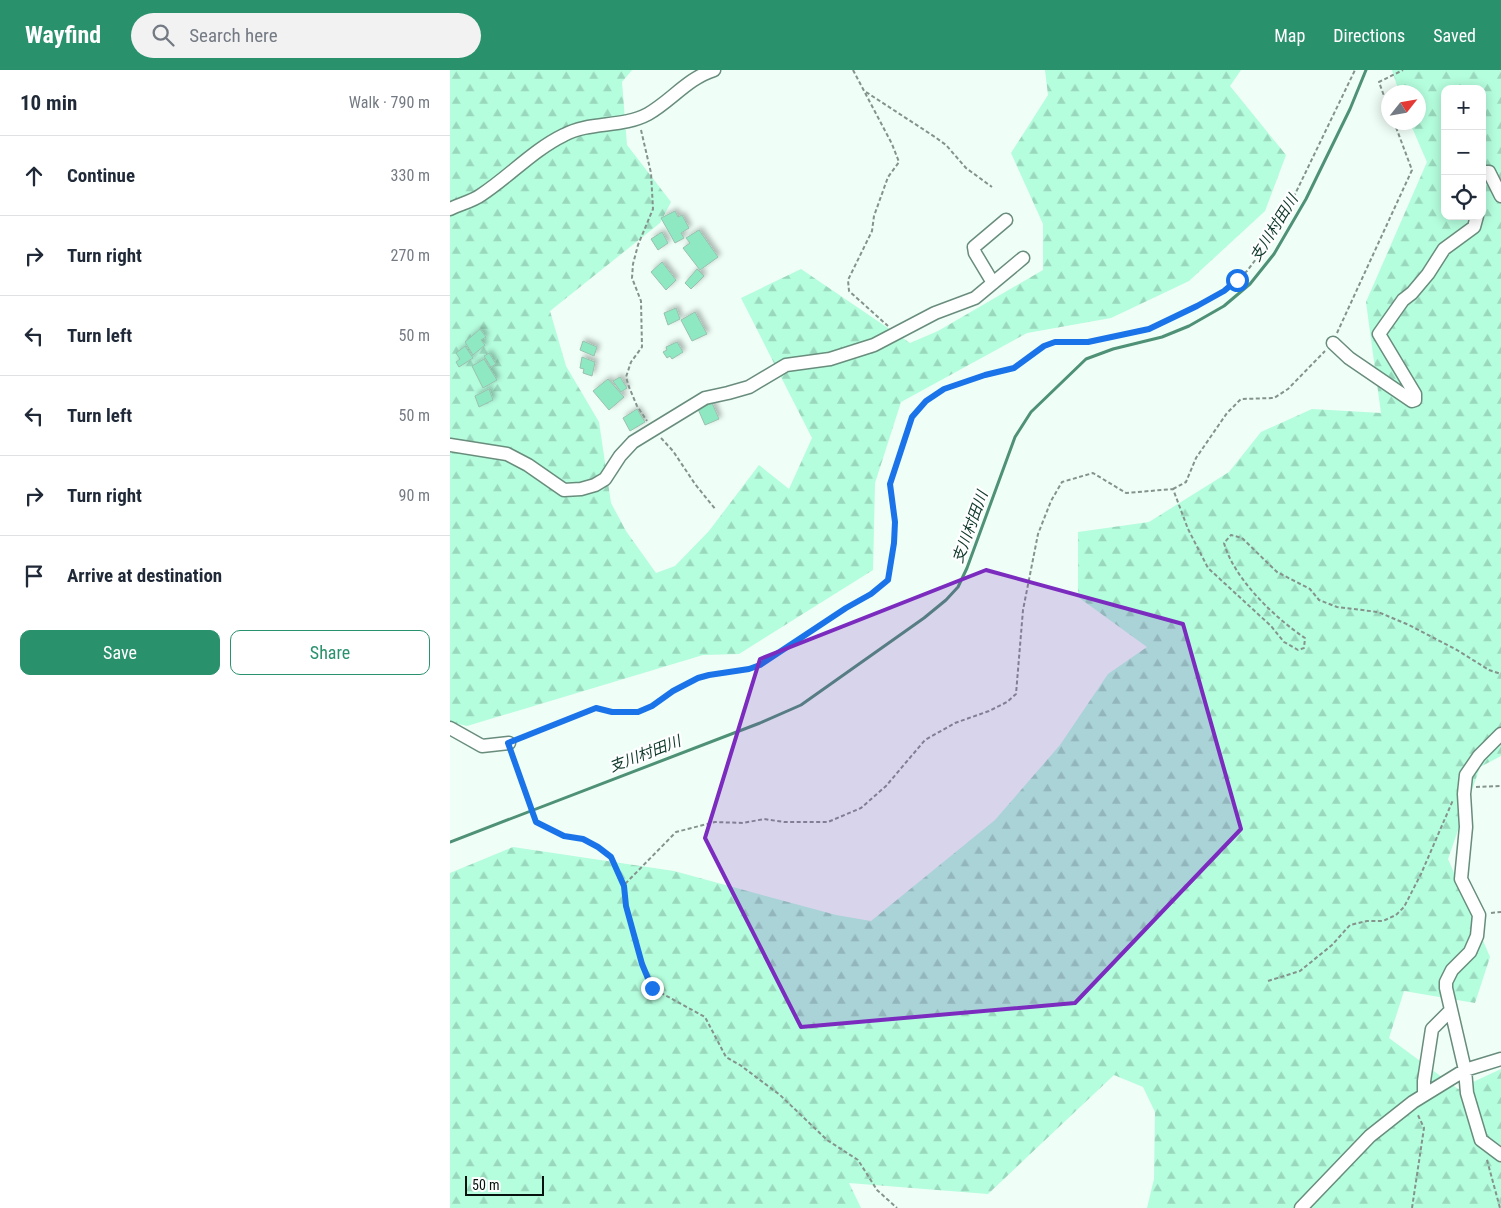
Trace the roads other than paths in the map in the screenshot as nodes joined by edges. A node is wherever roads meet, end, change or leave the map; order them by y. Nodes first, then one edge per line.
1 (693, 70) edge
2 (714, 70) edge
3 (688, 84) junction
4 (1486, 172) edge
5 (1501, 196) edge
6 (450, 208) edge
7 (1006, 220) dead end
8 (1476, 220) edge
9 (1023, 258) dead end
10 (993, 283) junction
11 (1333, 343) road end
12 (450, 444) edge
13 (450, 728) edge
14 (1501, 734) edge
15 (508, 743) road end
16 (1451, 1010) junction
17 (1501, 1059) edge
18 (1465, 1070) junction
19 (1424, 1096) junction
20 (1501, 1155) edge
21 (1301, 1208) edge

1 - 3 street
2 - 3 street
3 - 6 street
4 - 5 street
7 - 10 street
8 - 11 street
9 - 10 street
10 - 12 street
13 - 15 street
14 - 16 street
16 - 18 street
16 - 19 street
17 - 18 street
18 - 19 street
18 - 20 street
19 - 21 street

